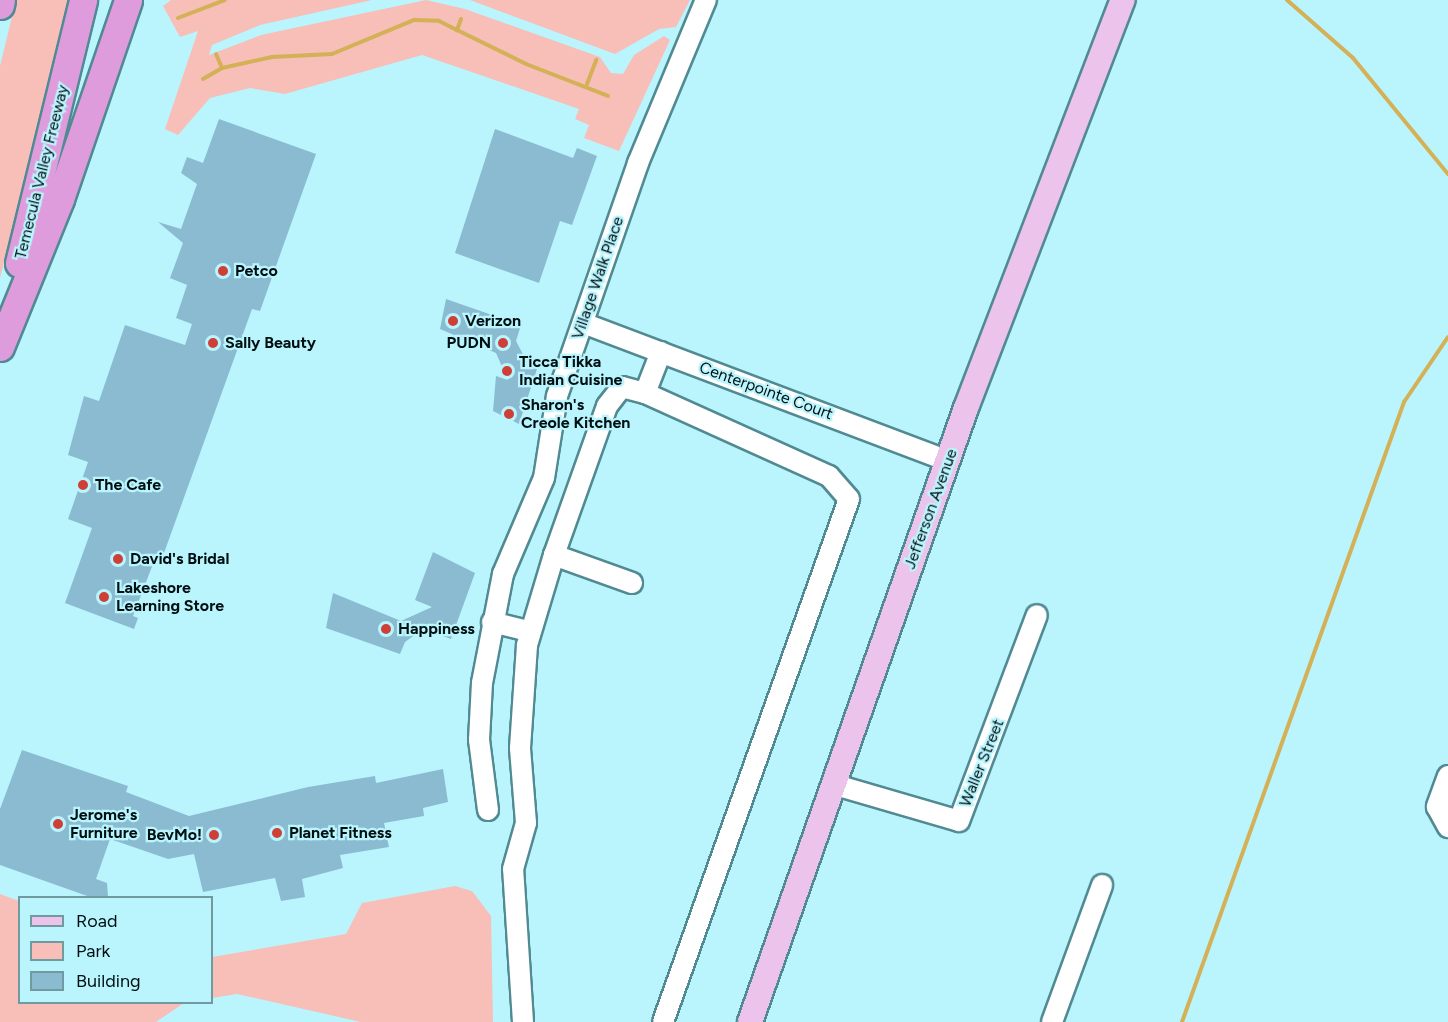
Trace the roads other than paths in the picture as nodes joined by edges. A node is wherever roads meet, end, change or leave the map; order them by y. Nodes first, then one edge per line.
1 (1, 0) edge
2 (83, 0) edge
3 (128, 0) edge
4 (706, 0) edge
5 (1122, 0) edge
6 (0, 5) edge
7 (583, 323) junction
8 (0, 345) edge
9 (661, 352) junction
10 (645, 393) junction
11 (948, 461) junction
12 (554, 555) junction
13 (632, 583) dead end
14 (1036, 615) dead end
15 (492, 622) junction
16 (528, 631) junction
17 (1448, 776) edge
18 (832, 784) junction
19 (488, 810) dead end
20 (1448, 827) edge
21 (1102, 885) dead end
22 (523, 1022) edge
23 (663, 1022) edge
24 (750, 1022) edge
25 (1052, 1022) edge

1 - 6 highway
2 - 8 highway, Temecula Valley Freeway
3 - 8 highway
4 - 7 street, Village Walk Place
5 - 11 main road, Jefferson Avenue
7 - 9 street, Centerpointe Court
7 - 15 street, Village Walk Place
9 - 10 street
9 - 11 street, Centerpointe Court
10 - 12 street
10 - 23 street
11 - 18 main road, Jefferson Avenue
12 - 13 street
12 - 16 street
14 - 18 street, Waller Street
15 - 16 street
15 - 19 street, Village Walk Place
16 - 22 street
17 - 20 street
18 - 24 main road, Jefferson Avenue
21 - 25 street

